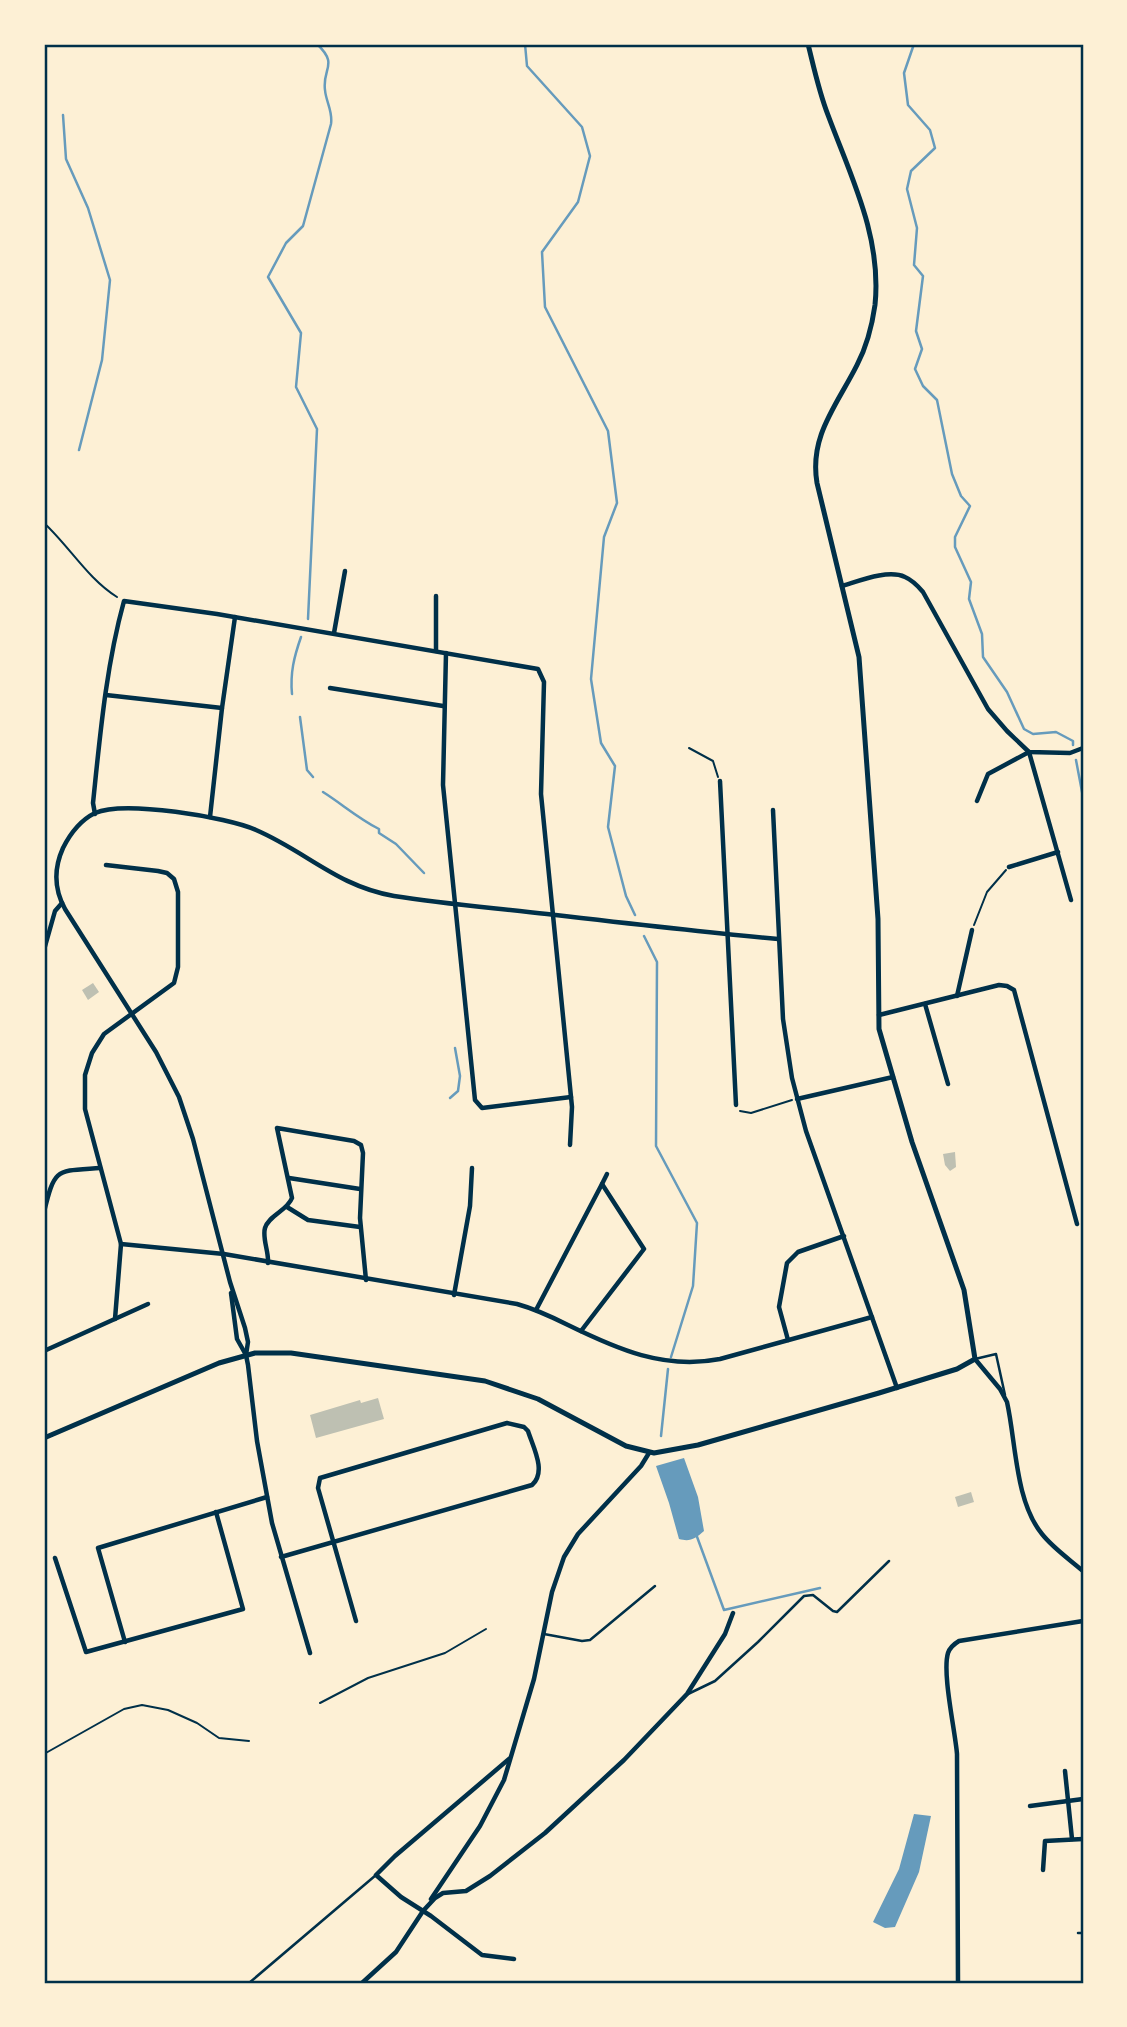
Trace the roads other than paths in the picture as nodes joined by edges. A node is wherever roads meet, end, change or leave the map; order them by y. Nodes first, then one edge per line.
1 (808, 44) edge
2 (345, 570) dead end
3 (842, 586) junction
4 (436, 596) dead end
5 (236, 617) junction
6 (334, 633) junction
7 (436, 651) junction
8 (446, 653) junction
9 (330, 688) dead end
10 (106, 695) junction
11 (443, 706) junction
12 (222, 708) junction
13 (1083, 748) edge
14 (1029, 752) junction
15 (719, 781) road end
16 (977, 801) dead end
17 (773, 810) dead end
18 (95, 814) junction
19 (210, 817) junction
20 (1058, 852) junction
21 (107, 865) dead end
22 (1009, 867) road end
23 (1071, 900) dead end
24 (62, 903) junction
25 (454, 904) junction
26 (554, 915) junction
27 (972, 930) road end
28 (727, 934) junction
29 (778, 939) junction
30 (44, 950) edge
31 (957, 996) junction
32 (925, 1004) junction
33 (131, 1013) junction
34 (878, 1015) junction
35 (893, 1077) junction
36 (948, 1084) dead end
37 (571, 1097) junction
38 (797, 1099) junction
39 (736, 1105) road end
40 (570, 1144) dead end
41 (100, 1168) junction
42 (472, 1168) dead end
43 (607, 1174) dead end
44 (289, 1178) junction
45 (602, 1184) junction
46 (360, 1189) junction
47 (287, 1208) junction
48 (44, 1212) edge
49 (1077, 1224) dead end
50 (360, 1227) junction
51 (844, 1236) junction
52 (121, 1244) junction
53 (224, 1254) junction
54 (268, 1263) junction
55 (366, 1280) junction
56 (230, 1282) junction
57 (454, 1295) junction
58 (148, 1304) dead end
59 (536, 1310) junction
60 (872, 1317) junction
61 (116, 1319) junction
62 (581, 1332) junction
63 (788, 1340) junction
64 (44, 1351) edge
65 (246, 1355) junction
66 (975, 1359) junction
67 (1000, 1371) junction
68 (992, 1379) junction
69 (897, 1388) junction
70 (1007, 1402) junction
71 (44, 1438) edge
72 (649, 1453) junction
73 (267, 1497) junction
74 (216, 1513) junction
75 (334, 1542) junction
76 (281, 1557) junction
77 (55, 1558) dead end
78 (888, 1561) dead end
79 (1083, 1571) edge
80 (656, 1586) dead end
81 (733, 1613) dead end
82 (356, 1621) dead end
83 (1083, 1621) edge
84 (544, 1634) junction
85 (125, 1642) junction
86 (310, 1653) dead end
87 (687, 1694) junction
88 (510, 1758) junction
89 (1065, 1771) dead end
90 (1083, 1799) edge
91 (1068, 1801) junction
92 (1030, 1806) dead end
93 (1072, 1839) junction
94 (1083, 1839) edge
95 (1043, 1870) dead end
96 (376, 1875) junction
97 (423, 1911) junction
98 (1078, 1933) dead end
99 (1083, 1933) edge
100 (514, 1959) dead end
101 (249, 1983) edge
102 (362, 1983) edge
103 (958, 1983) edge

1 - 3 street
2 - 6 street
3 - 14 street
3 - 34 street
4 - 7 street
5 - 6 street
5 - 10 street
5 - 12 street
6 - 7 street
7 - 8 street
8 - 11 street
8 - 26 street
9 - 11 street
10 - 12 street
10 - 18 street
11 - 25 street
12 - 19 street
13 - 14 street
14 - 16 street
14 - 20 street
15 - 28 street
17 - 29 street
18 - 19 street
18 - 24 street
19 - 25 street
20 - 22 street
20 - 23 street
21 - 33 street
24 - 30 street
24 - 33 street
25 - 26 street
25 - 37 street
26 - 28 street
26 - 37 street
27 - 31 street
28 - 29 street
28 - 39 street
29 - 38 street
31 - 32 street
31 - 49 street
32 - 34 street
32 - 36 street
33 - 41 street
33 - 53 street
34 - 35 street
35 - 38 street
35 - 66 street
37 - 40 street
38 - 51 street
41 - 48 street
41 - 52 street
42 - 57 street
43 - 45 street
44 - 46 street
44 - 46 street
44 - 47 street
45 - 59 street
45 - 62 street
46 - 50 street
47 - 50 street
47 - 54 street
50 - 55 street
51 - 60 street
51 - 63 street
52 - 53 street
52 - 61 street
53 - 54 street
53 - 56 street
54 - 55 street
55 - 57 street
56 - 65 street
56 - 65 street
57 - 59 street
58 - 61 street
59 - 62 street
60 - 63 street
60 - 69 street
61 - 64 street
62 - 63 street
65 - 71 street
65 - 72 street
65 - 73 street
66 - 67 lane
66 - 68 street
66 - 69 street
67 - 68 lane
67 - 70 lane
68 - 70 street
69 - 72 street
70 - 79 street
72 - 84 street
73 - 74 street
73 - 76 street
74 - 85 street
74 - 85 street
75 - 75 street
75 - 76 street
75 - 82 street
76 - 86 street
77 - 85 street
78 - 87 lane
80 - 84 lane
81 - 87 street
83 - 103 street
84 - 88 street
87 - 97 street
88 - 96 street
88 - 97 street
89 - 91 street
90 - 91 street
91 - 92 street
91 - 93 street
93 - 94 street
93 - 95 street
96 - 97 street
96 - 101 lane
97 - 100 street
97 - 102 street
98 - 99 lane

